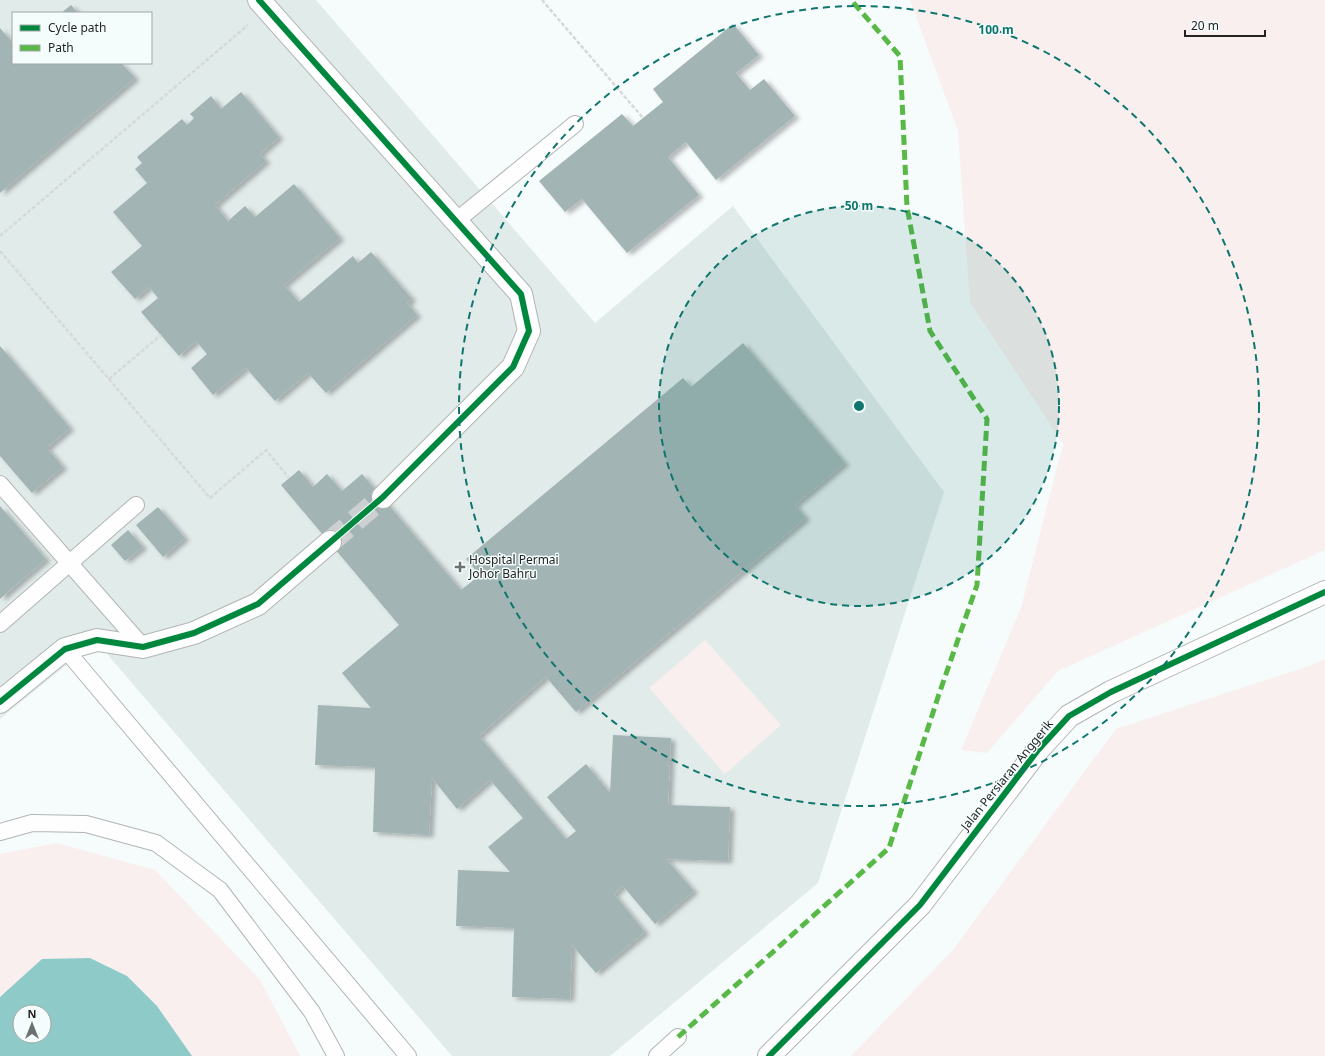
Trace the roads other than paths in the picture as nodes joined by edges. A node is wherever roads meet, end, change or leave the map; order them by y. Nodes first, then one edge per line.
1 (263, 4) edge
2 (575, 124) dead end
3 (456, 221) junction
4 (0, 484) edge
5 (382, 497) tunnel mouth
6 (136, 505) dead end
7 (330, 542) tunnel mouth
8 (70, 563) junction
9 (1325, 592) edge
10 (0, 624) edge
11 (144, 647) junction
12 (65, 649) junction
13 (0, 702) edge
14 (0, 832) edge
15 (678, 1037) dead end
16 (336, 1056) edge
17 (408, 1056) edge
18 (657, 1056) edge
19 (769, 1056) edge

1 - 3 street
2 - 3 lane
3 - 5 street
4 - 8 lane
6 - 8 lane
7 - 11 street
8 - 10 lane
8 - 11 lane
9 - 19 street, Jalan Persiaran Anggerik
11 - 12 street
12 - 13 street
12 - 17 lane
14 - 16 lane
15 - 18 lane

